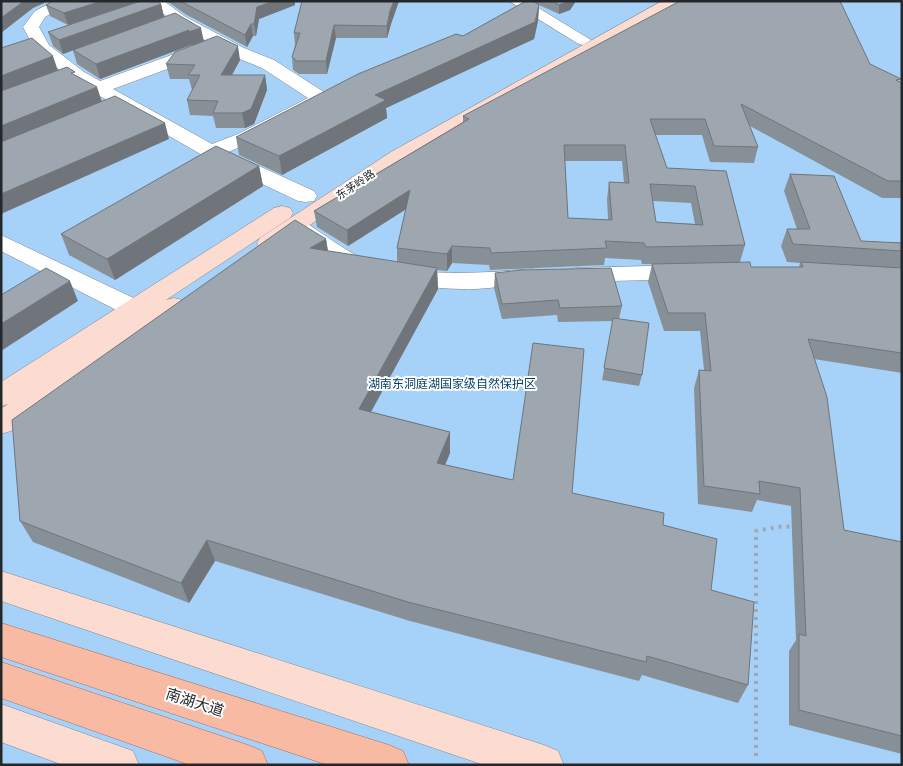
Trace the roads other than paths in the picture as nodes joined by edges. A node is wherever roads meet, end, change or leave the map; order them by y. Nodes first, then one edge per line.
1 (66, 1) edge
2 (516, 1) edge
3 (652, 1) edge
4 (673, 1) edge
5 (150, 5) edge
6 (179, 19) junction
7 (161, 26) edge
8 (57, 36) edge
9 (583, 40) junction
10 (39, 42) junction
11 (222, 42) junction
12 (20, 48) edge
13 (72, 64) junction
14 (56, 80) edge
15 (100, 88) junction
16 (211, 152) junction
17 (306, 196) junction
18 (294, 226) junction
19 (1, 242) edge
20 (705, 272) edge
21 (136, 310) junction
22 (1, 396) edge
23 (1, 423) edge
24 (1, 586) edge
25 (1, 640) edge
26 (1, 680) edge
27 (1, 723) edge
28 (119, 765) edge
29 (248, 765) edge
30 (389, 765) edge
31 (544, 765) edge

1 - 10 street
2 - 9 street
3 - 9 main road, 东茅岭路
4 - 18 main road, 东茅岭路
5 - 6 street
6 - 7 street
6 - 11 street
8 - 10 street
9 - 17 main road, 东茅岭路
10 - 12 street
10 - 13 street
11 - 15 street
11 - 16 street
13 - 14 street
13 - 15 street
15 - 16 street
16 - 17 street
17 - 21 main road, 东茅岭路
18 - 20 street
18 - 23 main road, 东茅岭路
19 - 21 street
21 - 22 main road, 东茅岭路
24 - 31 main road
25 - 30 main road, 南湖大道
26 - 29 main road
27 - 28 main road

